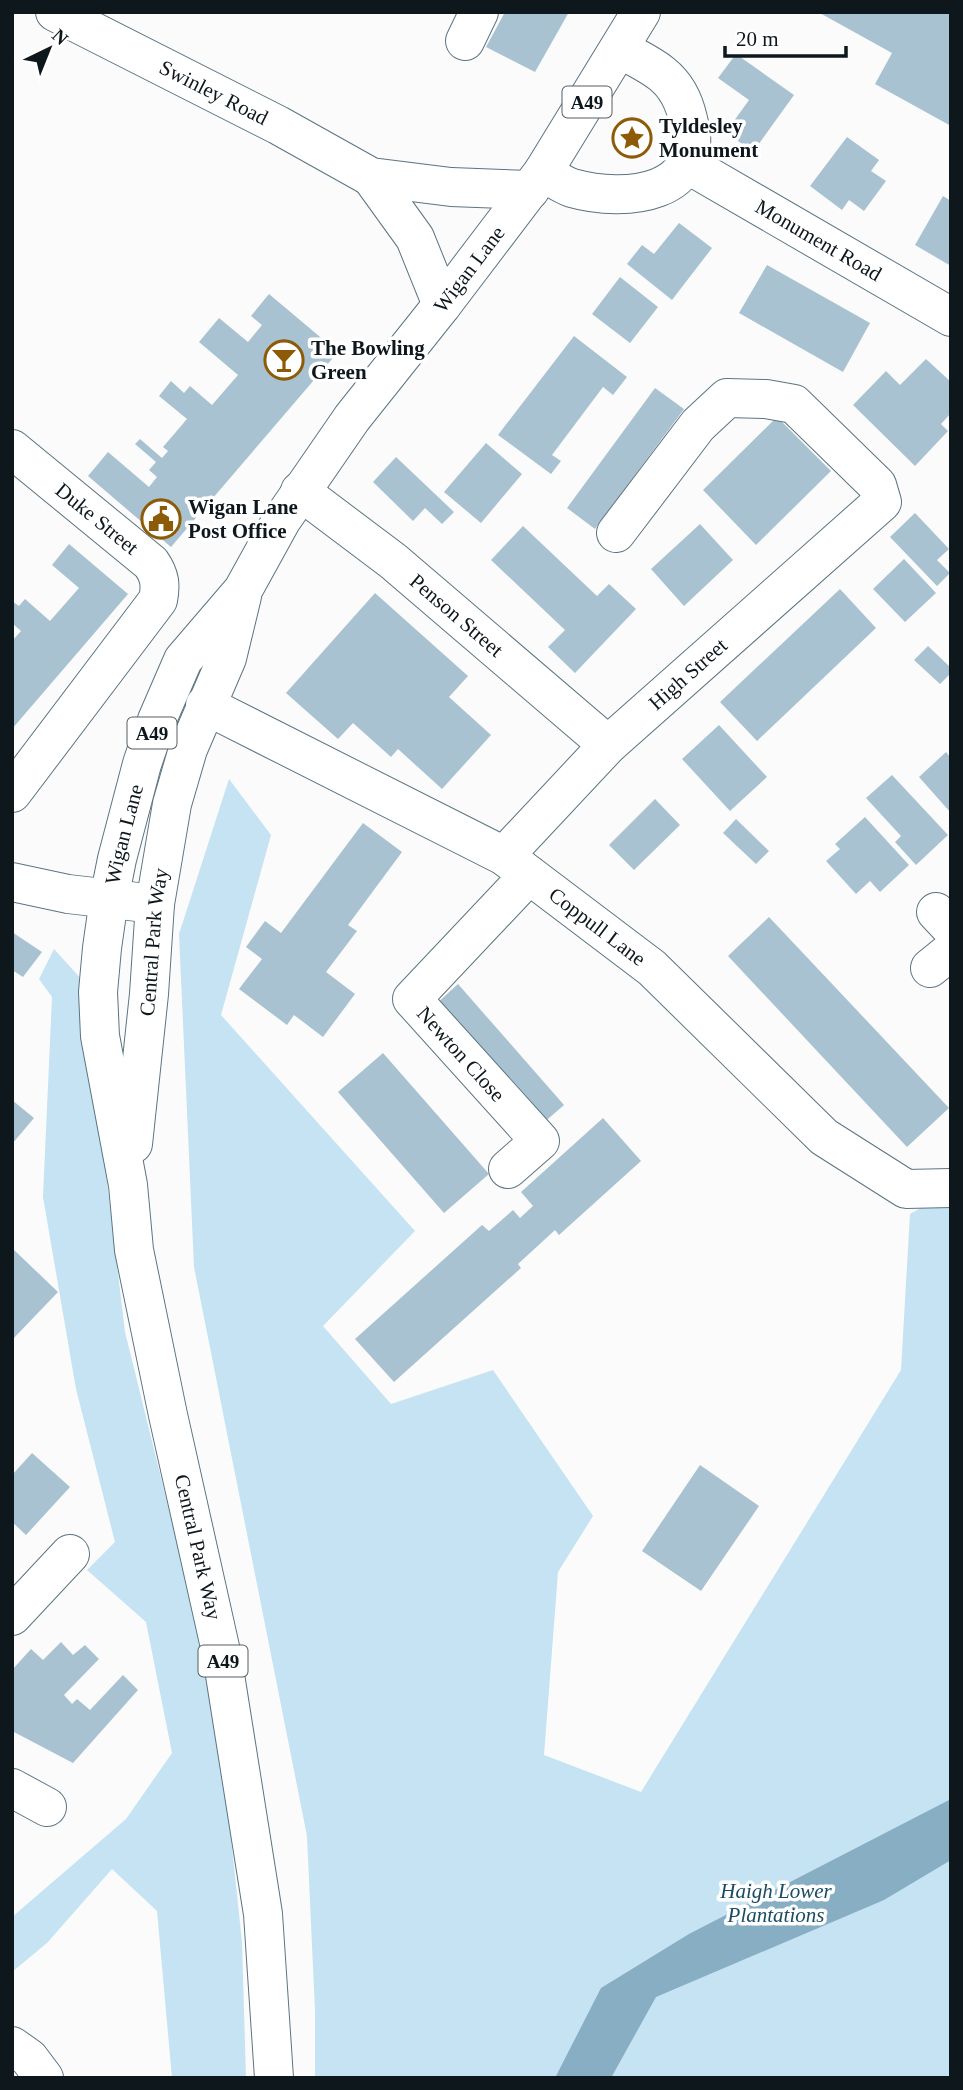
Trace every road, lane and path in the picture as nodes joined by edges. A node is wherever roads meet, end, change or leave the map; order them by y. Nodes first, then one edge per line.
1 (55, 12) edge
2 (641, 12) edge
3 (621, 49) junction
4 (687, 164) junction
5 (372, 177) junction
6 (537, 181) junction
7 (442, 305) junction
8 (951, 317) edge
9 (12, 449) edge
10 (300, 491) junction
11 (616, 533) dead end
12 (243, 590) junction
13 (205, 705) junction
14 (608, 745) junction
15 (12, 793) edge
16 (517, 865) junction
17 (12, 882) edge
18 (109, 899) junction
19 (155, 904) junction
20 (508, 1169) dead end
21 (128, 1185) junction
22 (951, 1188) edge
23 (70, 1554) dead end
24 (12, 1616) edge
25 (12, 1788) edge
26 (47, 1807) dead end
27 (12, 2046) edge
28 (44, 2078) edge
29 (274, 2078) edge

1 - 5 main road, Swinley Road
2 - 3 main road, Wigan Lane / A49
3 - 4 main road
3 - 6 main road, Wigan Lane / A49
4 - 6 main road
4 - 8 main road, Monument Road
5 - 6 main road, Swinley Road
5 - 7 main road, Swinley Road
6 - 7 main road, Wigan Lane / A49
7 - 10 main road, Wigan Lane / A49
9 - 15 main road, Duke Street
10 - 12 main road, Wigan Lane / A49
10 - 14 main road, Penson Street
11 - 14 main road, High Street
12 - 13 main road, Wigan Lane / A49
12 - 18 main road, Wigan Lane / A49
13 - 16 main road, Coppull Lane
13 - 19 main road, Central Park Way / A49
14 - 16 main road, High Street
16 - 20 main road, Newton Close
16 - 22 main road, Coppull Lane
17 - 18 main road
18 - 19 main road
18 - 21 main road, Central Park Way / A49
19 - 21 main road, Central Park Way / A49
21 - 29 main road, Central Park Way / A49
23 - 24 main road
25 - 26 main road
27 - 28 main road

